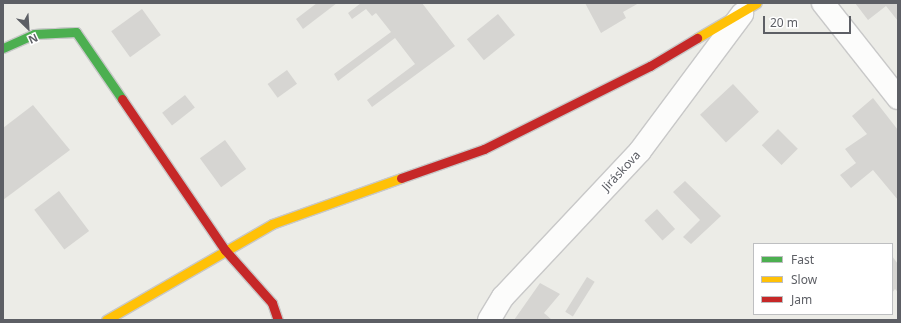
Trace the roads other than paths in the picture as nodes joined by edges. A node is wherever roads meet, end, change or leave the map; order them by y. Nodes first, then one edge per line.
1 (823, 3) edge
2 (750, 8) edge
3 (3, 48) edge
4 (898, 98) edge
5 (225, 250) junction
6 (106, 320) edge
7 (278, 320) edge
8 (489, 320) edge

1 - 4 street
2 - 5 street
2 - 8 street, Jiráskova
3 - 5 street
5 - 6 street
5 - 7 street

